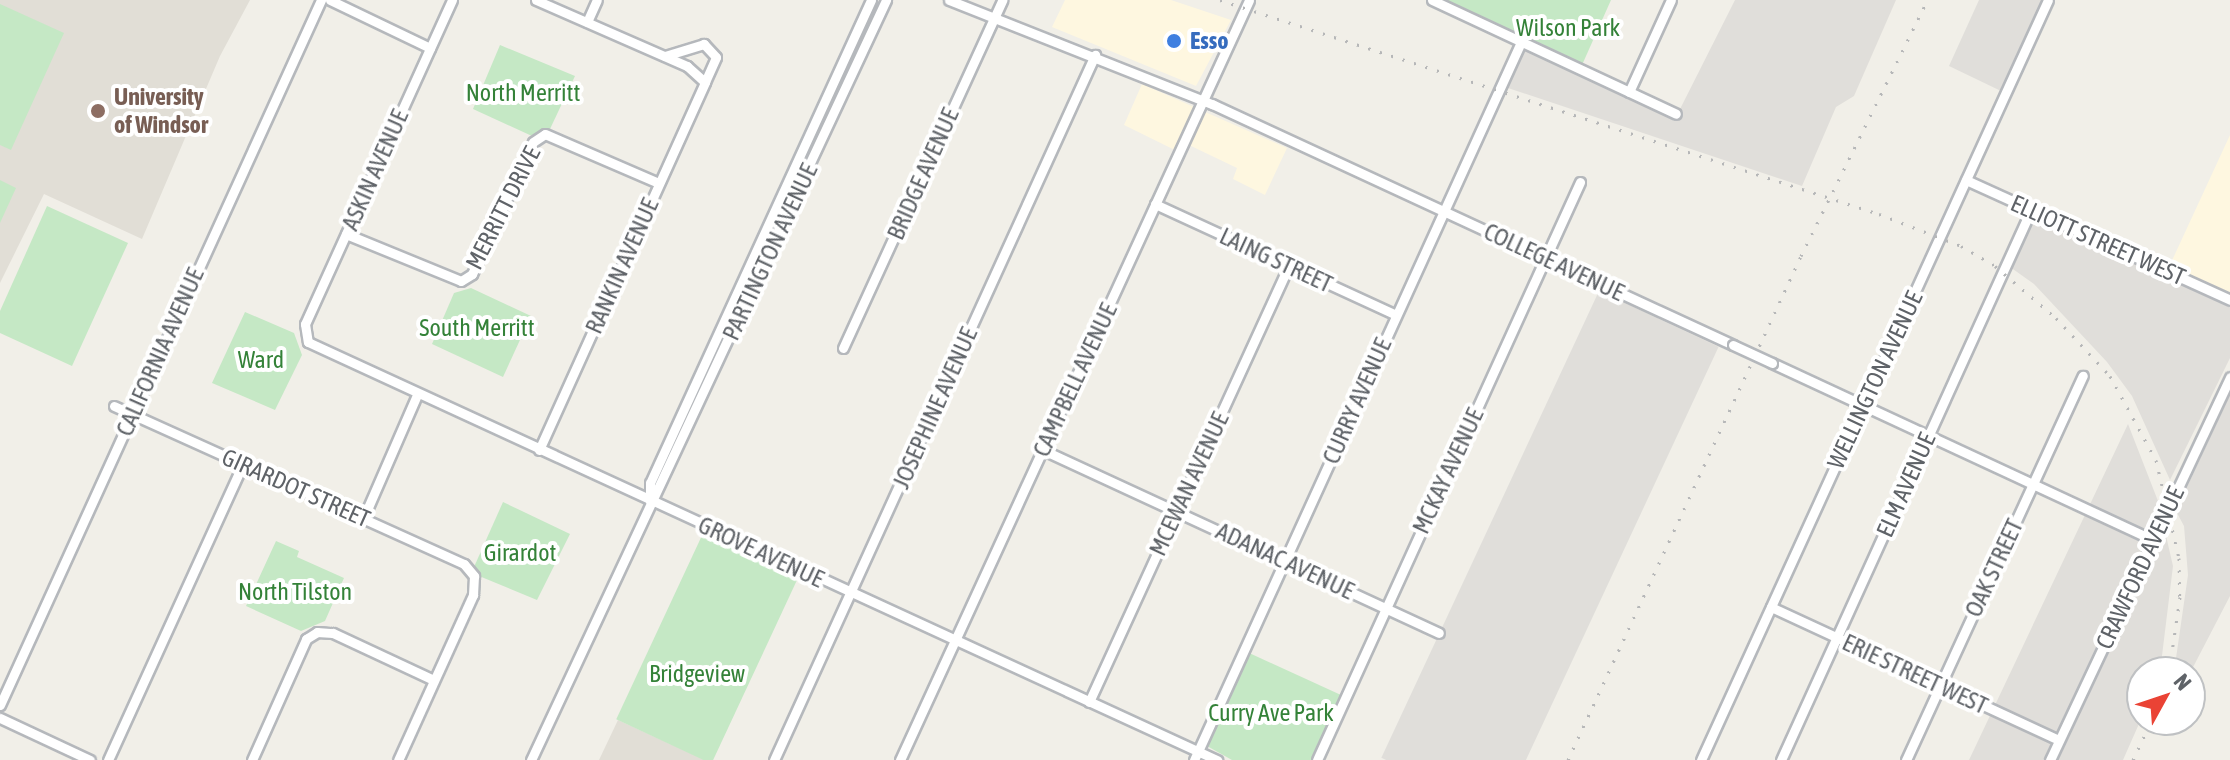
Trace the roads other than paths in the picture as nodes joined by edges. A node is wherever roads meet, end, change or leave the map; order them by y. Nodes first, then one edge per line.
1 (321, 0) edge
2 (330, 0) edge
3 (452, 0) edge
4 (536, 0) edge
5 (597, 0) edge
6 (871, 0) edge
7 (886, 0) edge
8 (949, 0) edge
9 (1002, 0) edge
10 (1249, 0) edge
11 (1432, 0) edge
12 (1671, 0) edge
13 (2048, 0) edge
14 (995, 15) junction
15 (587, 22) junction
16 (1521, 42) junction
17 (430, 48) junction
18 (1095, 55) junction
19 (665, 56) junction
20 (705, 82) junction
21 (1629, 92) junction
22 (1203, 100) junction
23 (1676, 114) dead end
24 (1966, 180) junction
25 (1580, 182) dead end
26 (659, 183) junction
27 (1155, 204) junction
28 (2031, 210) junction
29 (1443, 211) junction
30 (346, 234) junction
31 (1545, 258) junction
32 (1289, 266) junction
33 (2230, 300) edge
34 (1396, 315) junction
35 (308, 342) joint
36 (843, 348) dead end
37 (2083, 376) dead end
38 (2230, 377) edge
39 (417, 395) junction
40 (1863, 405) junction
41 (114, 406) dead end
42 (132, 414) junction
43 (1928, 436) junction
44 (539, 450) junction
45 (1043, 450) junction
46 (243, 464) junction
47 (2032, 484) junction
48 (649, 501) junction
49 (1176, 511) junction
50 (363, 519) junction
51 (2153, 540) junction
52 (1284, 561) junction
53 (850, 593) junction
54 (1386, 607) junction
55 (1771, 607) junction
56 (1439, 633) dead end
57 (1837, 638) junction
58 (955, 641) junction
59 (434, 680) junction
60 (1940, 685) junction
61 (1089, 702) junction
62 (0, 705) edge
63 (0, 718) edge
64 (2059, 740) junction
65 (1196, 756) edge
66 (90, 760) edge
67 (108, 760) edge
68 (252, 760) edge
69 (398, 760) edge
70 (531, 760) edge
71 (774, 760) edge
72 (900, 760) edge
73 (1217, 760) edge
74 (1317, 760) edge
75 (1701, 760) edge
76 (1781, 760) edge
77 (1906, 760) edge
78 (2050, 760) edge

1 - 42 street, CALIFORNIA AVENUE
2 - 17 street
3 - 17 street, ASKIN AVENUE
4 - 15 street
5 - 15 street
6 - 48 street, PARTINGTON AVENUE
7 - 48 street, PARTINGTON AVENUE
8 - 14 street, COLLEGE AVENUE
9 - 14 street, BRIDGE AVENUE
10 - 22 street, CAMPBELL AVENUE
11 - 16 street
12 - 21 street
13 - 24 street, WELLINGTON AVENUE
14 - 18 street, COLLEGE AVENUE
14 - 36 street, BRIDGE AVENUE
15 - 19 street
16 - 21 street
16 - 29 street, CURRY AVENUE
17 - 30 street, ASKIN AVENUE
18 - 22 street, COLLEGE AVENUE
18 - 53 street, JOSEPHINE AVENUE
19 - 20 street
19 - 20 street, RANKIN AVENUE
20 - 26 street, RANKIN AVENUE
21 - 23 street
22 - 27 street, CAMPBELL AVENUE
22 - 29 street, COLLEGE AVENUE
24 - 28 street, ELLIOTT STREET WEST
24 - 40 street, WELLINGTON AVENUE
25 - 31 street, MCKAY AVENUE
26 - 30 street, MERRITT DRIVE
26 - 44 street, RANKIN AVENUE
27 - 32 street, LAING STREET
27 - 45 street, CAMPBELL AVENUE
28 - 33 street, ELLIOTT STREET WEST
28 - 43 street, ELM AVENUE
29 - 31 street, COLLEGE AVENUE
29 - 34 street, CURRY AVENUE
30 - 35 street, ASKIN AVENUE
31 - 40 street, COLLEGE AVENUE, bridge
31 - 54 street, MCKAY AVENUE
32 - 34 street, LAING STREET
32 - 49 street, MCEWAN AVENUE
34 - 52 street, CURRY AVENUE
35 - 39 street, GROVE AVENUE
37 - 47 street, OAK STREET
38 - 51 street, CRAWFORD AVENUE
39 - 44 street, GROVE AVENUE
39 - 50 street
40 - 43 street, COLLEGE AVENUE
40 - 55 street, WELLINGTON AVENUE
41 - 42 street, GIRARDOT STREET
42 - 46 street, GIRARDOT STREET
42 - 62 street, CALIFORNIA AVENUE
43 - 47 street, COLLEGE AVENUE
43 - 57 street, ELM AVENUE
44 - 48 street, GROVE AVENUE
45 - 49 street, ADANAC AVENUE
45 - 58 street, CAMPBELL AVENUE
46 - 50 street, GIRARDOT STREET
46 - 67 street
47 - 51 street, COLLEGE AVENUE
47 - 60 street, OAK STREET
48 - 53 street, GROVE AVENUE
48 - 70 street, PARTINGTON AVENUE
49 - 52 street, ADANAC AVENUE
49 - 61 street, MCEWAN AVENUE
50 - 59 street, GIRARDOT STREET
51 - 64 street, CRAWFORD AVENUE
52 - 54 street, ADANAC AVENUE
52 - 65 street, CURRY AVENUE
53 - 58 street, GROVE AVENUE
53 - 71 street, JOSEPHINE AVENUE
54 - 56 street, ADANAC AVENUE
54 - 74 street, MCKAY AVENUE
55 - 57 street, ERIE STREET WEST
55 - 75 street, WELLINGTON AVENUE
57 - 60 street, ERIE STREET WEST
57 - 76 street, ELM AVENUE
58 - 61 street, GROVE AVENUE
58 - 72 street, CAMPBELL AVENUE
59 - 68 street
59 - 69 street
60 - 64 street, ERIE STREET WEST
60 - 77 street, OAK STREET
61 - 65 street, GROVE AVENUE
63 - 66 street
64 - 78 street, CRAWFORD AVENUE
65 - 73 street, GROVE AVENUE

